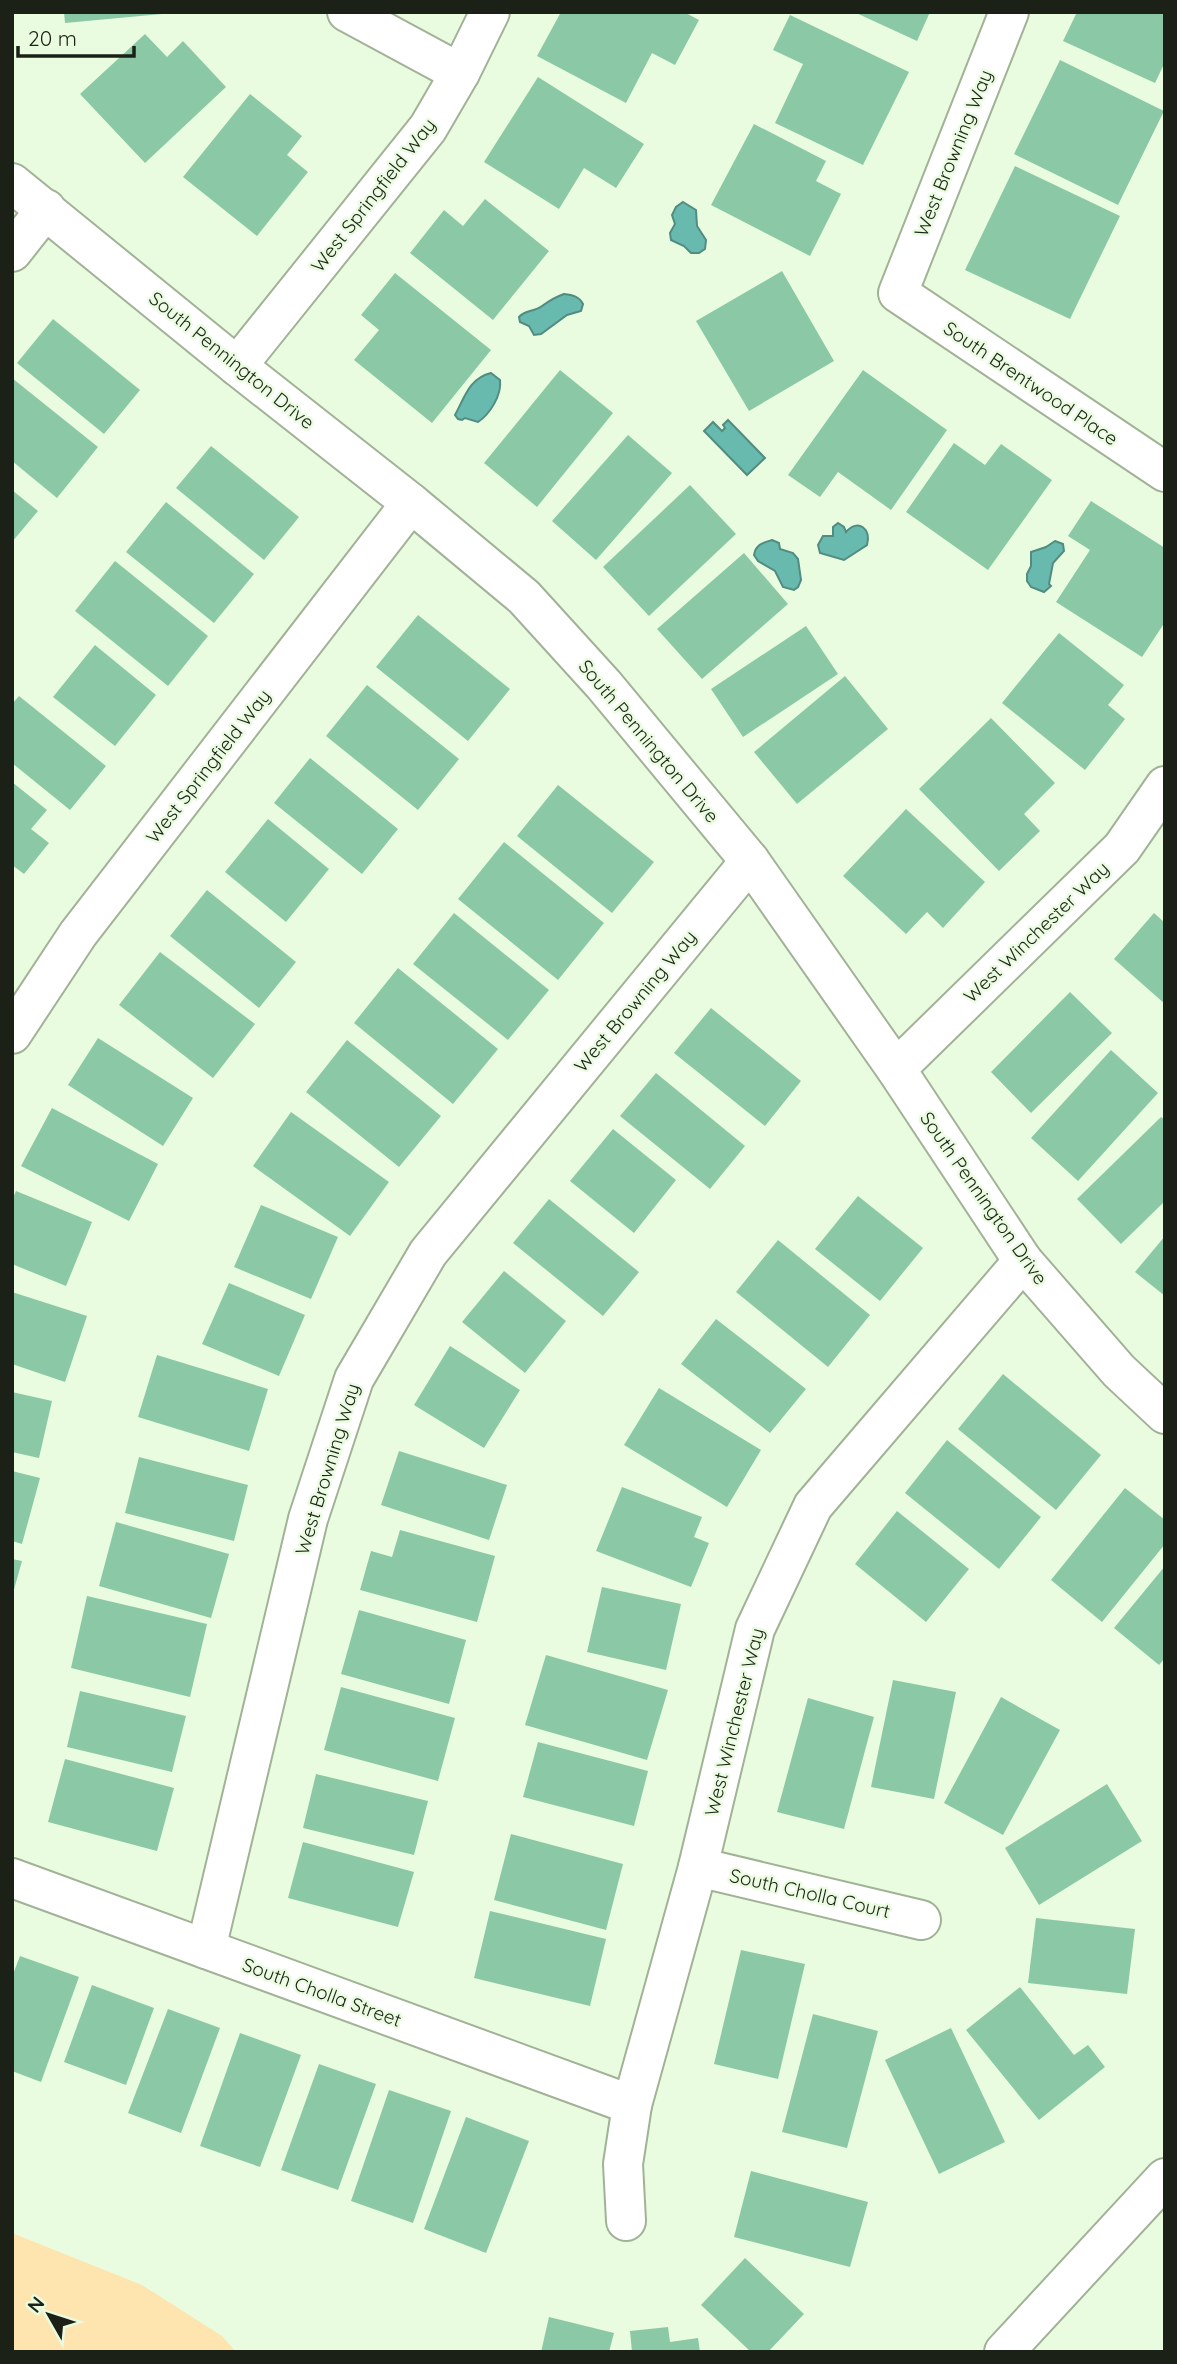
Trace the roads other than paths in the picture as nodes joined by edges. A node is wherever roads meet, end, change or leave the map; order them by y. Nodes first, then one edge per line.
1 (347, 12) edge
2 (490, 12) edge
3 (1009, 12) edge
4 (460, 73) junction
5 (12, 183) edge
6 (46, 209) junction
7 (12, 252) edge
8 (898, 293) joint
9 (237, 366) junction
10 (1165, 472) edge
11 (411, 503) junction
12 (1165, 786) edge
13 (750, 862) junction
14 (12, 1034) edge
15 (896, 1069) junction
16 (1024, 1261) junction
17 (1165, 1413) edge
18 (698, 1867) junction
19 (12, 1878) edge
20 (921, 1920) dead end
21 (206, 1950) junction
22 (632, 2105) junction
23 (1165, 2178) edge
24 (626, 2221) dead end
25 (1004, 2352) edge

1 - 4 main road
2 - 4 main road, West Springfield Way
3 - 8 main road, West Browning Way
4 - 9 main road, West Springfield Way
5 - 6 main road, South Pennington Drive
6 - 7 main road
6 - 9 main road, South Pennington Drive
8 - 10 main road, South Brentwood Place
9 - 11 main road, South Pennington Drive
11 - 13 main road, South Pennington Drive
11 - 14 main road, West Springfield Way
12 - 15 main road, West Winchester Way
13 - 15 main road, South Pennington Drive
13 - 21 main road, West Browning Way
15 - 16 main road, South Pennington Drive
16 - 17 main road, South Pennington Drive
16 - 18 main road, West Winchester Way
18 - 20 main road, South Cholla Court
18 - 22 main road, West Winchester Way
19 - 21 main road, South Cholla Street
21 - 22 main road, South Cholla Street
22 - 24 main road, West Winchester Way
23 - 25 main road

